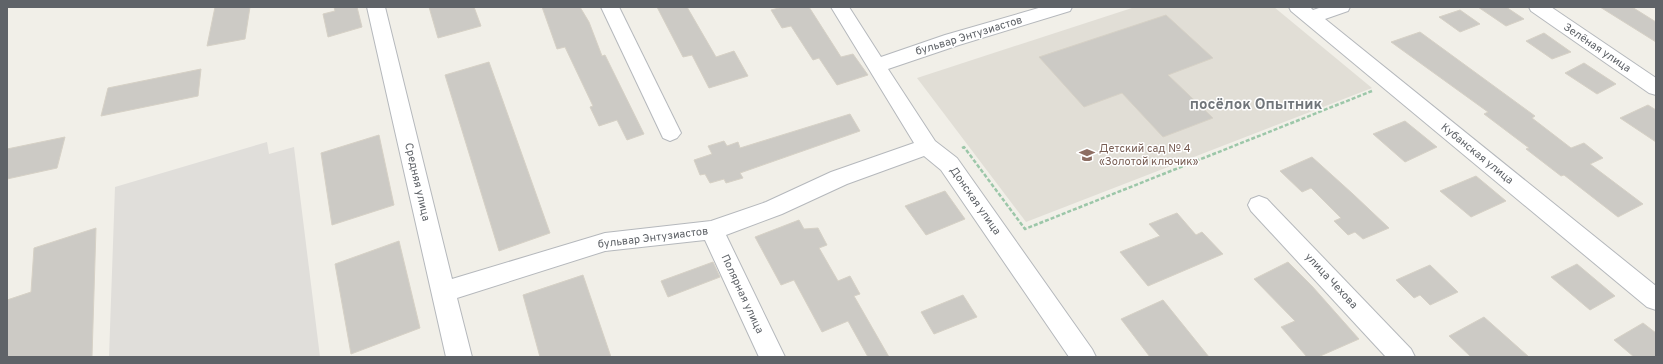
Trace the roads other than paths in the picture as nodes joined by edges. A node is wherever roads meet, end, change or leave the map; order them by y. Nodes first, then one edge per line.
1 (376, 7) edge
2 (610, 7) edge
3 (840, 7) edge
4 (1063, 7) edge
5 (1341, 7) edge
6 (1538, 7) edge
7 (1304, 12) edge
8 (876, 66) junction
9 (1656, 88) edge
10 (670, 133) dead end
11 (933, 151) junction
12 (1259, 205) dead end
13 (712, 230) junction
14 (443, 292) junction
15 (1656, 300) edge
16 (459, 357) edge
17 (772, 357) edge
18 (1083, 357) edge
19 (1402, 357) edge

1 - 14 street, Средняя улица
2 - 10 street
3 - 8 street, Донская улица
4 - 8 street, бульвар Энтузиастов
5 - 7 street
6 - 9 street, Зелёная улица
7 - 15 street, Кубанская улица
8 - 11 street, Донская улица
11 - 13 street, бульвар Энтузиастов
11 - 18 street, Донская улица
12 - 19 street, улица Чехова
13 - 14 street, бульвар Энтузиастов
13 - 17 street, Полярная улица
14 - 16 street, Средняя улица

